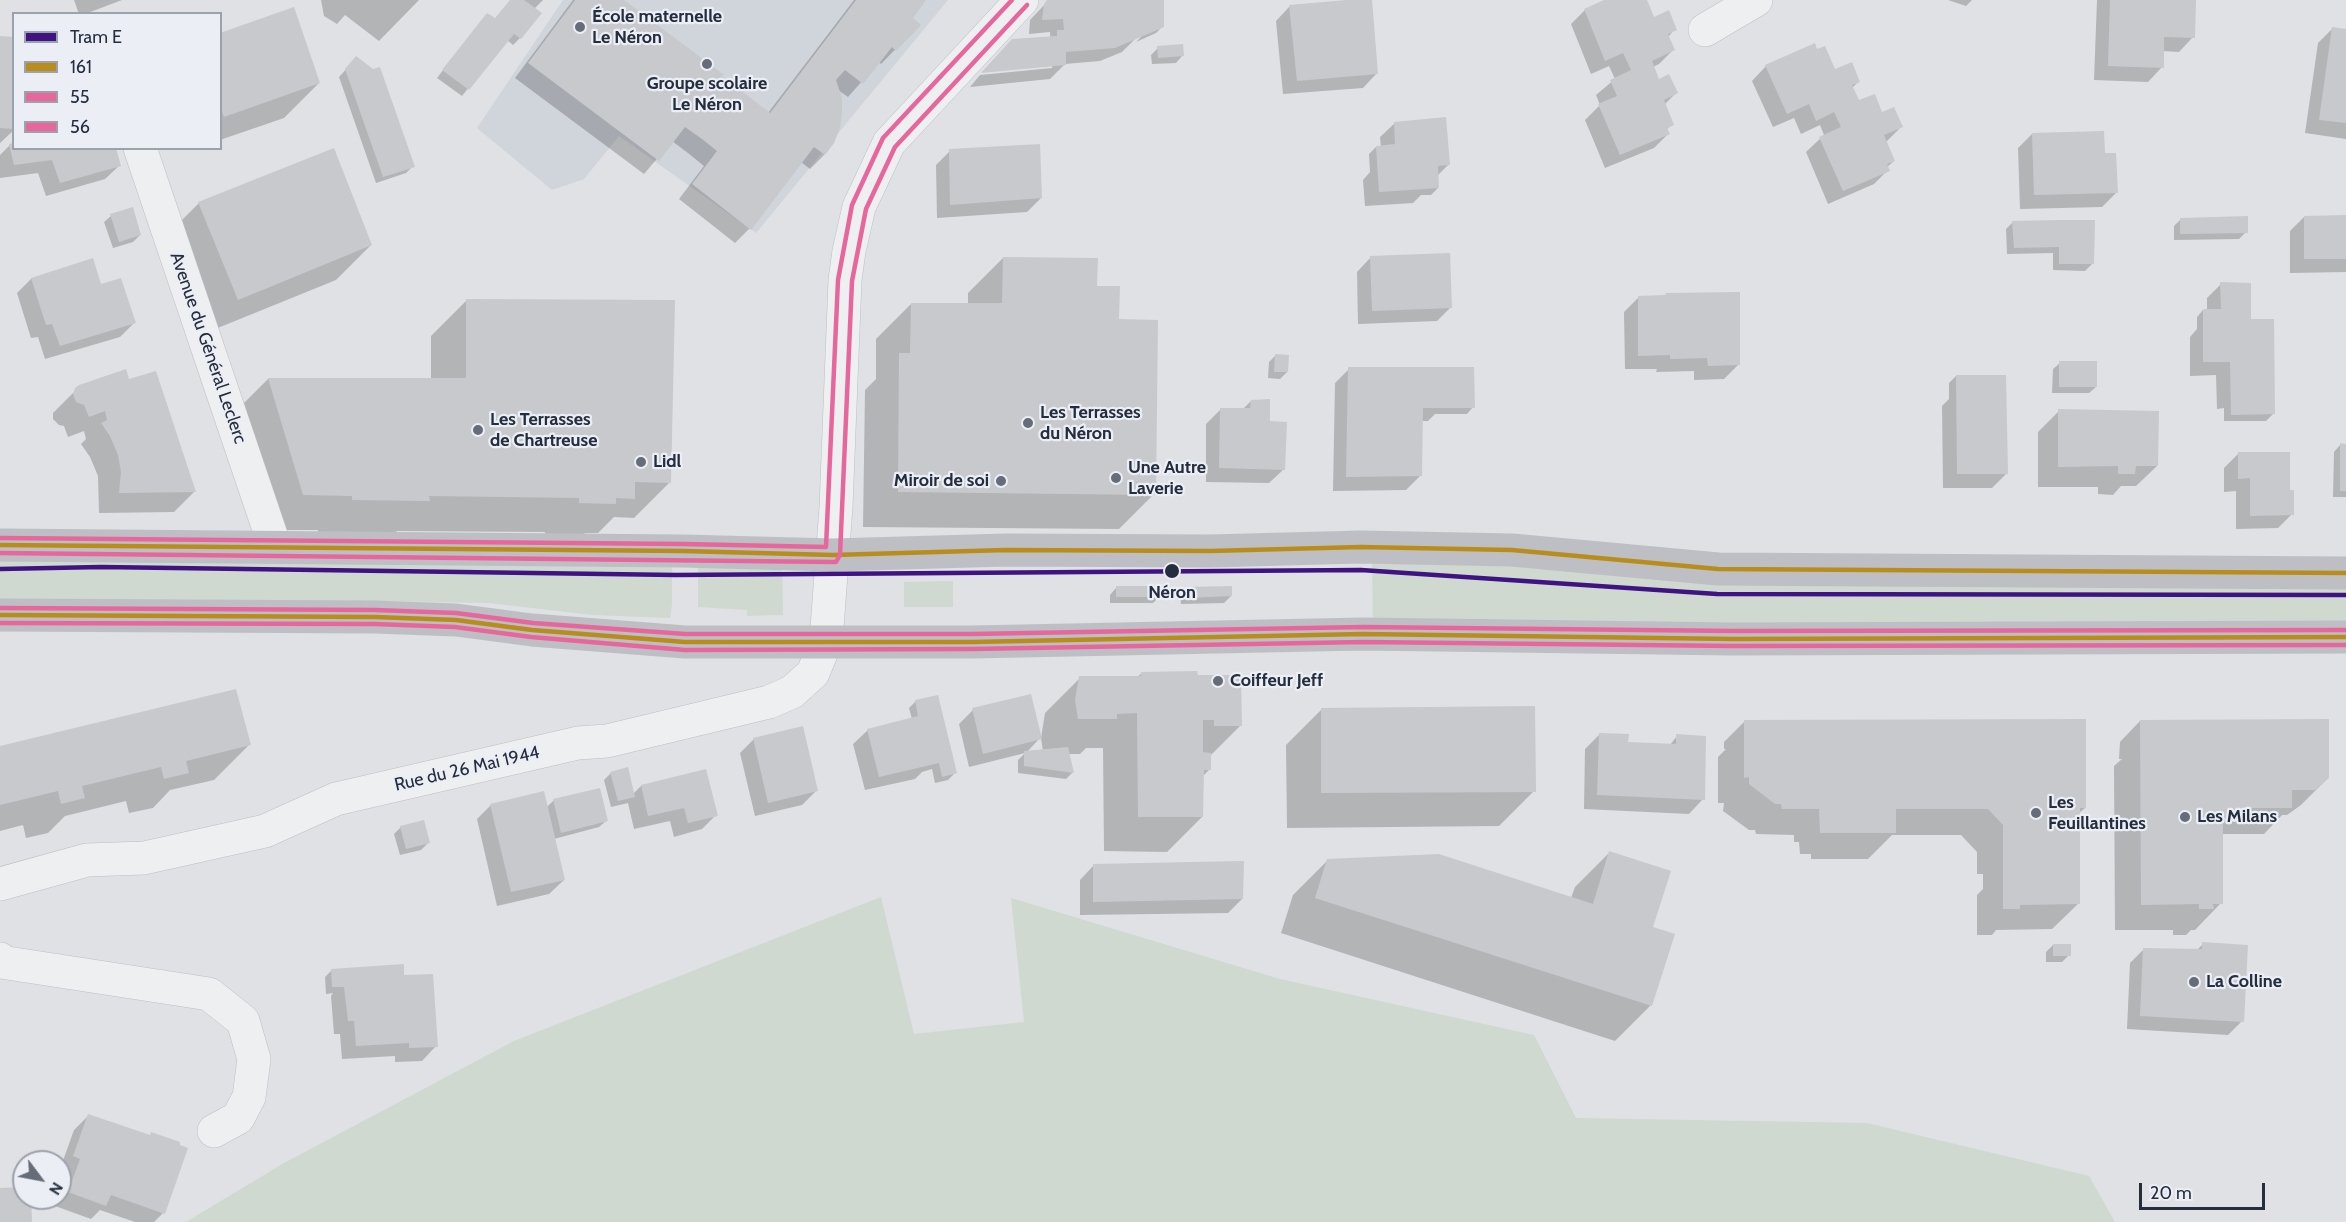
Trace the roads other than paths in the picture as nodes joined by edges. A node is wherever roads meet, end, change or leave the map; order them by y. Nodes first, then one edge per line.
1 (1023, 0) edge
2 (1756, 0) edge
3 (1705, 30) dead end
4 (141, 150) edge
5 (0, 545) edge
6 (275, 547) junction
7 (833, 555) junction
8 (2346, 573) edge
9 (0, 615) edge
10 (2346, 637) edge
11 (826, 641) junction
12 (0, 884) edge
13 (0, 961) edge
14 (214, 1131) dead end

1 - 7 street, Rue du 26 Mai 1944
2 - 3 street
4 - 6 street, Avenue du Général Leclerc
5 - 6 main road
6 - 7 main road
7 - 8 main road
7 - 11 street, Rue du 26 Mai 1944
9 - 11 main road
10 - 11 main road
11 - 12 street, Rue du 26 Mai 1944
13 - 14 street

